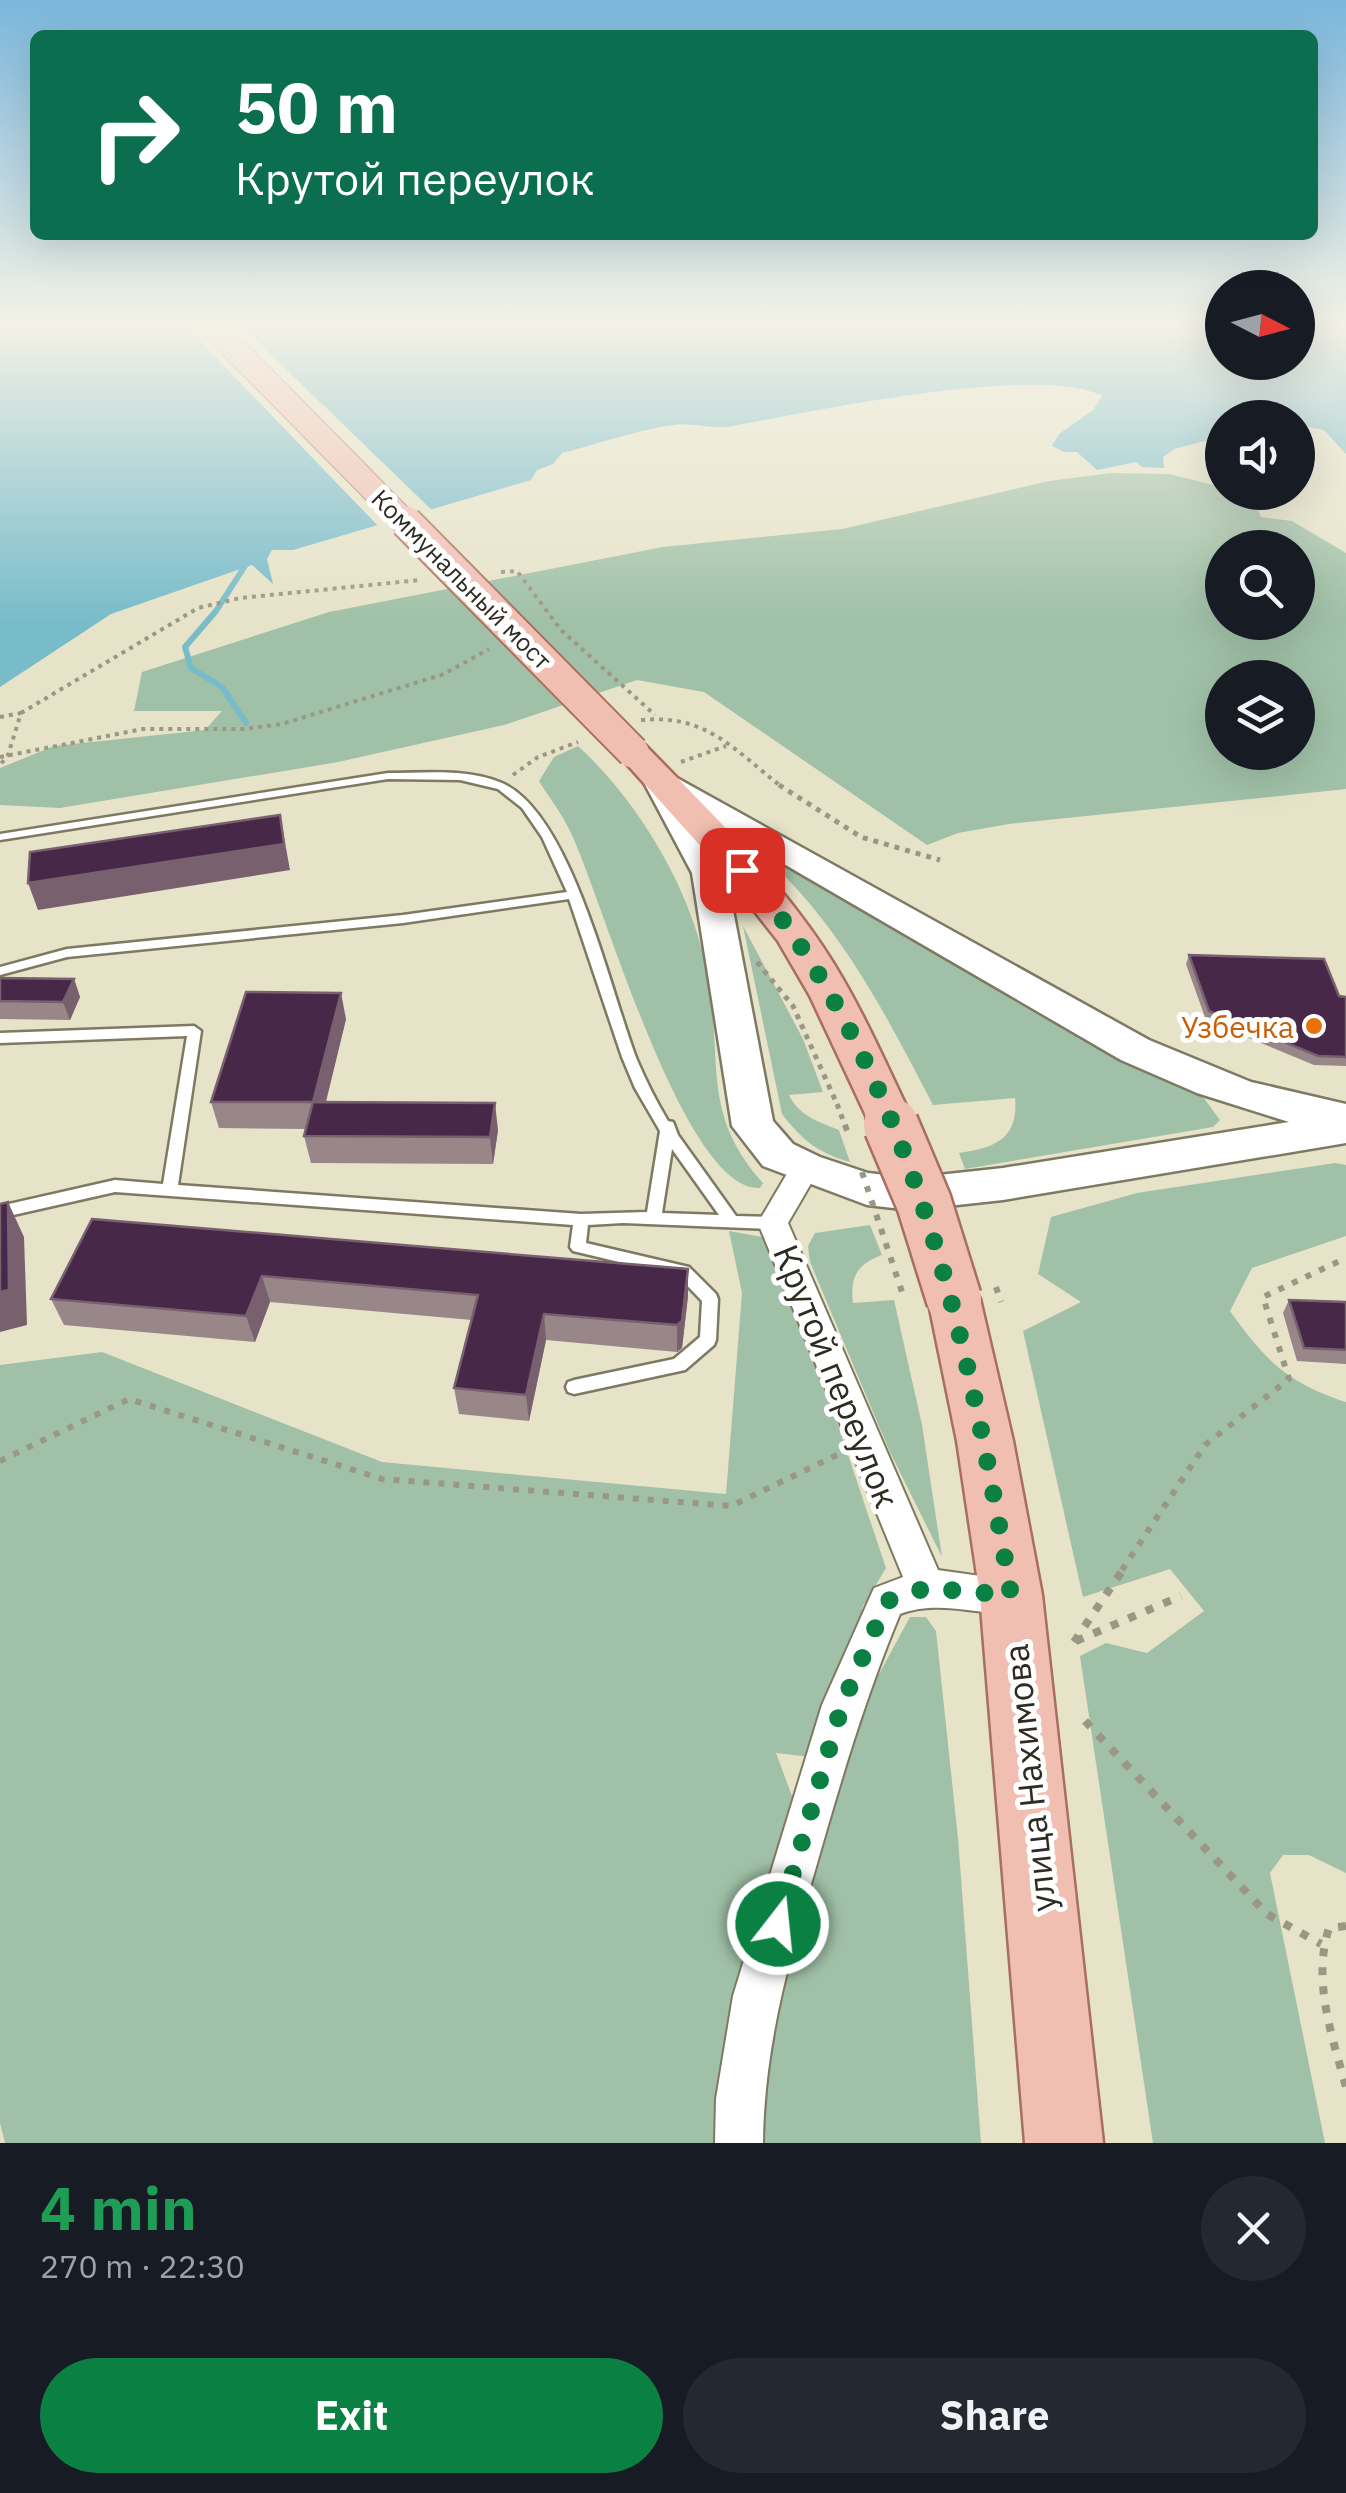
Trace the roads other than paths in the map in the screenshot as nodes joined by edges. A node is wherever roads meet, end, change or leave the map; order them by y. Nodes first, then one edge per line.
1 (309, 421) edge
2 (652, 753) junction
3 (0, 837) edge
4 (572, 895) junction
5 (0, 971) edge
6 (0, 1038) edge
7 (1346, 1118) edge
8 (867, 1124) joint
9 (668, 1126) junction
10 (1346, 1128) edge
11 (805, 1168) junction
12 (170, 1187) junction
13 (0, 1212) edge
14 (654, 1218) junction
15 (581, 1220) junction
16 (731, 1221) junction
17 (773, 1223) junction
18 (574, 1387) dead end
19 (926, 1588) junction
20 (1011, 1595) junction
21 (739, 2143) edge
22 (1064, 2143) edge

1 - 2 main road, Коммунальный мост, bridge
2 - 7 main road
2 - 8 main road, Коммунальный мост
2 - 11 main road
3 - 4 lane
4 - 5 lane
4 - 9 lane
6 - 12 lane
8 - 20 main road, улица Нахимова, bridge
9 - 14 lane
9 - 16 lane
10 - 11 main road
11 - 17 street, Крутой переулок
12 - 13 lane
12 - 15 lane
14 - 15 lane
14 - 16 lane
15 - 18 lane
16 - 17 lane
17 - 19 street, Крутой переулок
19 - 20 street
19 - 21 street
20 - 22 main road, улица Нахимова

